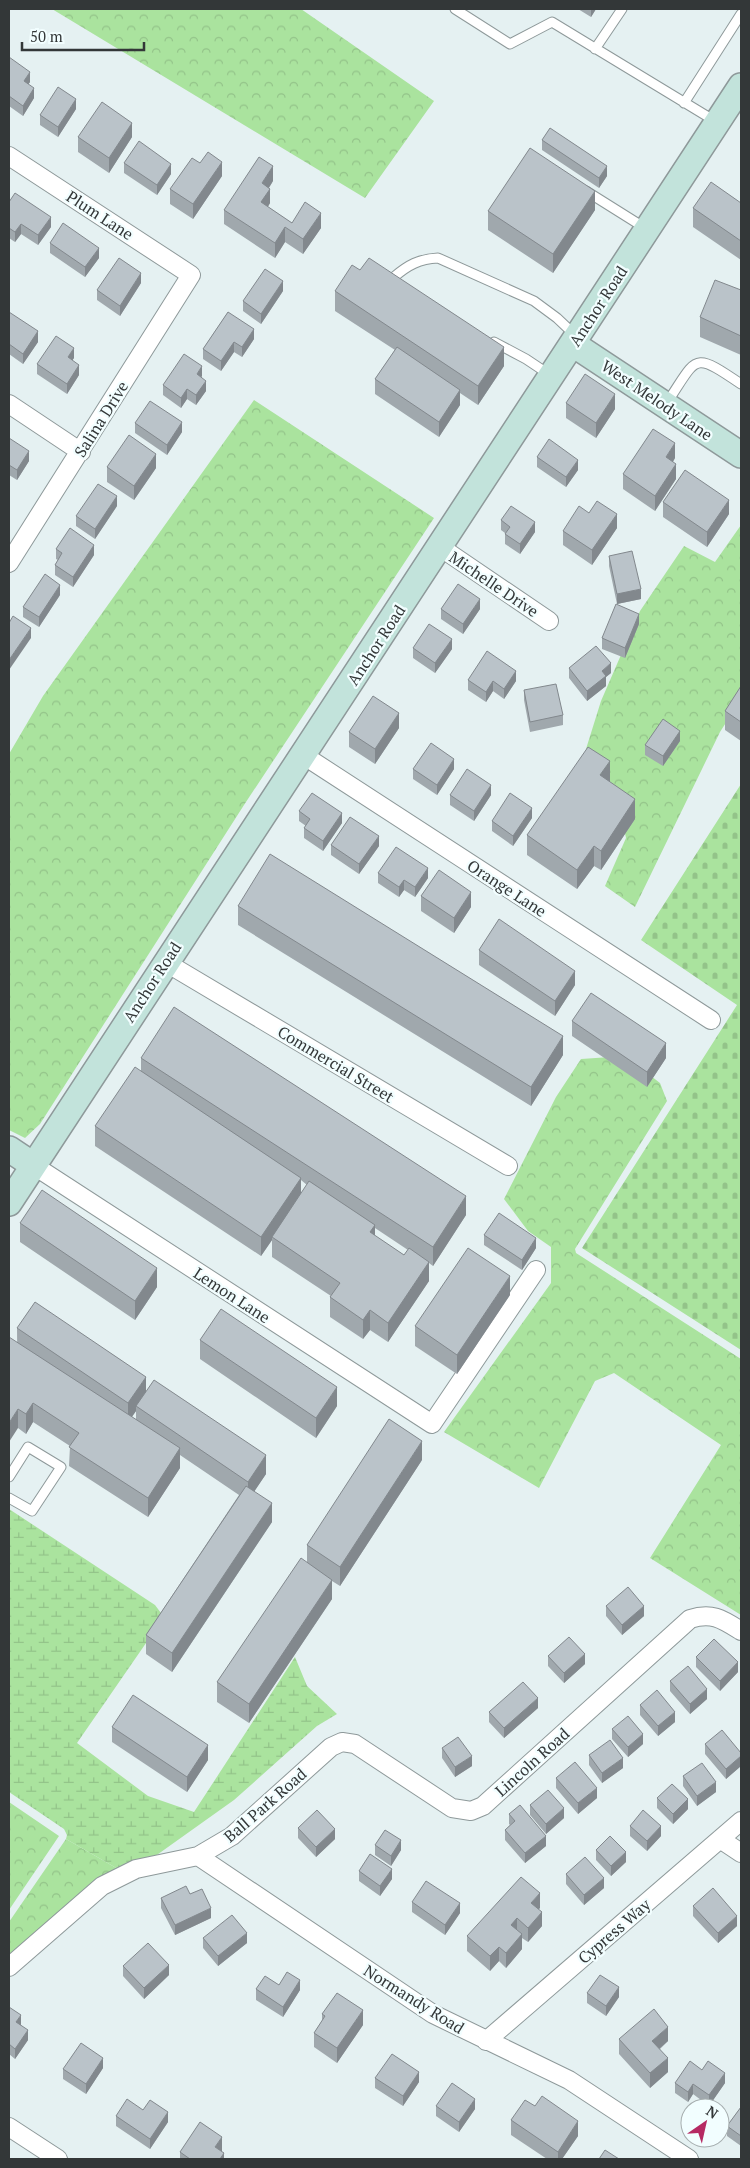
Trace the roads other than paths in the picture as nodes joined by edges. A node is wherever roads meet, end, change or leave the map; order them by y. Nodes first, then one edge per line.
1 (455, 9) edge
2 (622, 9) edge
3 (741, 14) edge
4 (595, 49) junction
5 (741, 86) edge
6 (684, 103) junction
7 (717, 123) junction
8 (9, 156) edge
9 (581, 188) edge
10 (647, 230) junction
11 (191, 275) joint
12 (395, 278) edge
13 (482, 336) edge
14 (575, 341) junction
15 (552, 376) junction
16 (741, 384) edge
17 (9, 404) edge
18 (665, 406) junction
19 (80, 452) junction
20 (741, 455) edge
21 (440, 548) junction
22 (9, 563) edge
23 (549, 621) dead end
24 (303, 756) junction
25 (165, 962) junction
26 (711, 1020) dead end
27 (9, 1149) edge
28 (33, 1165) junction
29 (508, 1166) dead end
30 (9, 1203) edge
31 (536, 1270) dead end
32 (9, 1477) edge
33 (9, 1498) edge
34 (741, 1631) edge
35 (342, 1742) joint
36 (741, 1821) edge
37 (720, 1839) junction
38 (741, 1853) edge
39 (198, 1856) junction
40 (9, 1967) edge
41 (486, 2042) junction
42 (9, 2127) edge
43 (58, 2159) edge
44 (689, 2159) edge

1 - 4 lane
2 - 4 lane
3 - 6 lane
4 - 6 lane
5 - 7 street, Anchor Road
6 - 7 lane
7 - 10 street, Anchor Road
8 - 11 street, Plum Lane
9 - 10 lane
10 - 14 street, Anchor Road
11 - 19 street, Salina Drive
12 - 14 lane
13 - 15 lane
14 - 15 street, Anchor Road
14 - 18 street, West Melody Lane
15 - 21 street, Anchor Road
16 - 18 lane
17 - 19 street
18 - 20 street, West Melody Lane
19 - 22 street, Salina Drive
21 - 23 street, Michelle Drive
21 - 24 street, Anchor Road
24 - 25 street, Anchor Road
24 - 26 street, Orange Lane
25 - 28 street, Anchor Road
25 - 29 street, Commercial Street
27 - 28 street
28 - 30 street, Anchor Road
28 - 31 street, Lemon Lane
32 - 33 lane
34 - 35 street, Lincoln Road
35 - 39 street, Ball Park Road
36 - 37 street, Cypress Way
37 - 38 street
37 - 41 street, Cypress Way
39 - 40 street, Ball Park Road
39 - 41 street, Normandy Road
41 - 44 street, Normandy Road
42 - 43 street

